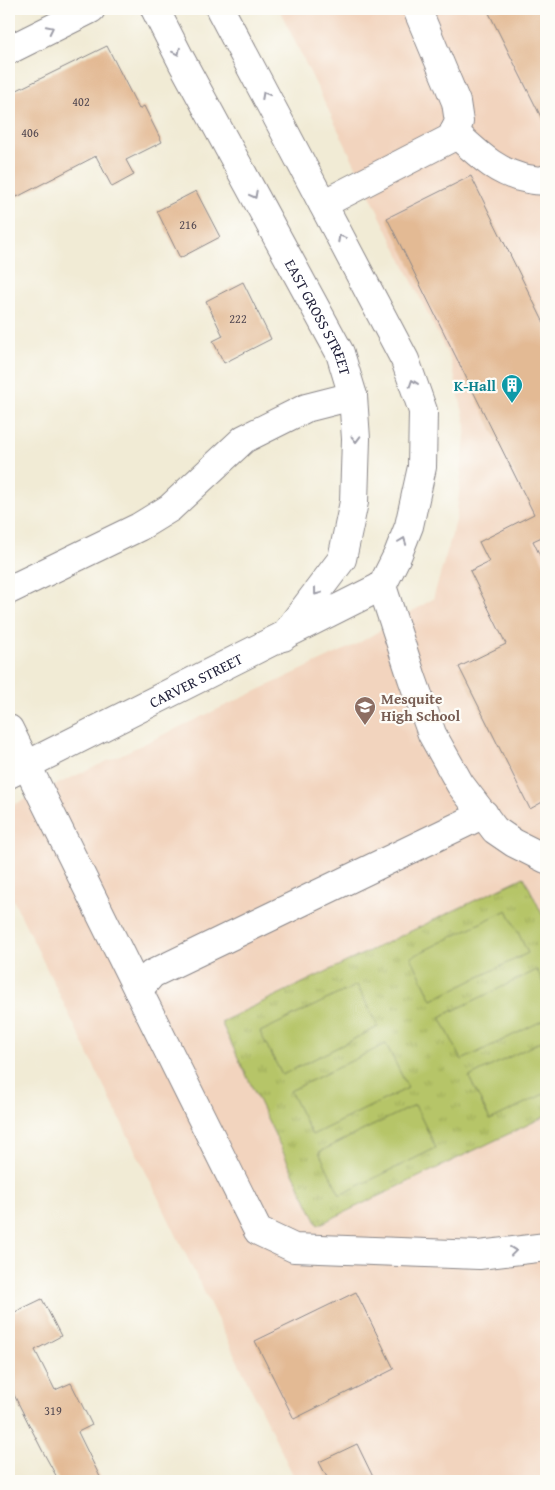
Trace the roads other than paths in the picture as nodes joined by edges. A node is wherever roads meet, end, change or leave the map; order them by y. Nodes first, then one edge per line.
1 (91, 9) edge
2 (155, 9) edge
3 (220, 9) edge
4 (418, 9) edge
5 (9, 50) edge
6 (454, 132) junction
7 (546, 179) edge
8 (323, 204) junction
9 (353, 396) junction
10 (382, 586) junction
11 (9, 590) edge
12 (284, 637) junction
13 (9, 729) edge
14 (18, 769) edge
15 (484, 814) junction
16 (546, 859) edge
17 (138, 990) junction
18 (546, 1247) edge

5 -> 1 street
2 -> 9 street, EAST GROSS STREET
8 -> 3 street
4 - 6 street
6 - 7 street
6 - 8 street
10 -> 8 street
9 - 11 street
9 -> 12 street, EAST GROSS STREET
10 - 12 street, CARVER STREET
10 - 15 street
12 - 14 street, CARVER STREET
13 - 14 street
14 - 17 street
15 - 16 street
15 - 17 street
17 -> 18 street

